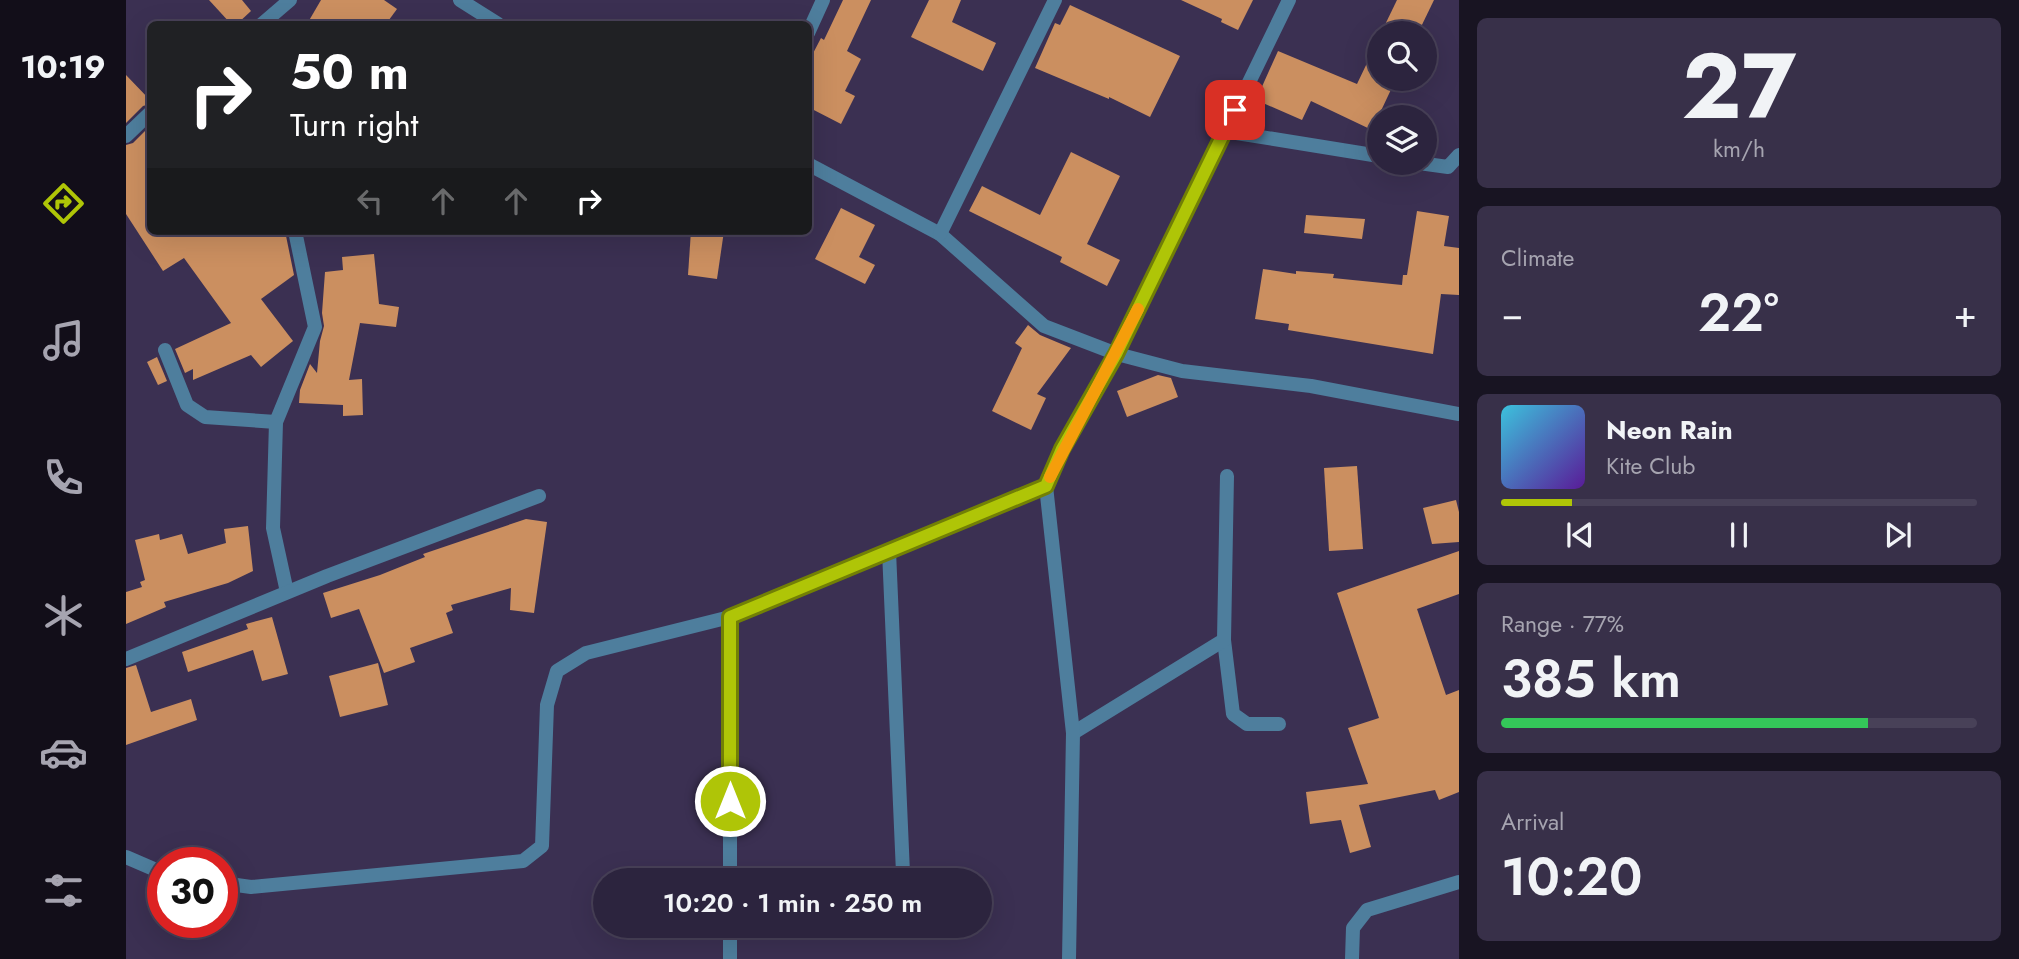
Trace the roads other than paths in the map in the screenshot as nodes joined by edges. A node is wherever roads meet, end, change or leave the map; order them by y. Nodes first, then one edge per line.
1 (460, 0) edge
2 (823, 0) edge
3 (1055, 0) edge
4 (1289, 0) edge
5 (287, 4) edge
6 (266, 21) edge
7 (283, 21) edge
8 (493, 21) edge
9 (812, 24) edge
10 (147, 116) edge
11 (1224, 131) junction
12 (126, 136) edge
13 (1367, 154) edge
14 (1459, 155) edge
15 (1437, 165) edge
16 (812, 166) edge
17 (940, 234) junction
18 (296, 235) edge
19 (165, 350) dead end
20 (1116, 354) junction
21 (1459, 414) edge
22 (276, 422) junction
23 (1227, 476) dead end
24 (1046, 486) junction
25 (539, 496) dead end
26 (889, 551) junction
27 (287, 592) junction
28 (730, 617) junction
29 (1224, 640) junction
30 (126, 659) edge
31 (1279, 724) dead end
32 (1073, 733) junction
33 (126, 857) edge
34 (147, 866) edge
35 (730, 868) edge
36 (903, 868) edge
37 (1459, 882) edge
38 (238, 885) edge
39 (730, 938) edge
40 (730, 959) edge
41 (1069, 959) edge
42 (1352, 959) edge

1 - 8 street
2 - 9 street
3 - 17 street
4 - 11 street
5 - 6 street
5 - 7 street
10 - 12 street
11 - 13 street
11 - 20 street
14 - 15 street
16 - 17 street
17 - 20 street
18 - 22 street
19 - 22 street
20 - 21 street
20 - 24 street
22 - 27 street
23 - 29 street
24 - 26 street
24 - 32 street
25 - 27 street
26 - 28 street
26 - 36 street
27 - 30 street
28 - 35 street
28 - 38 street
29 - 31 street
29 - 32 street
32 - 41 street
33 - 34 street
37 - 42 street
39 - 40 street

